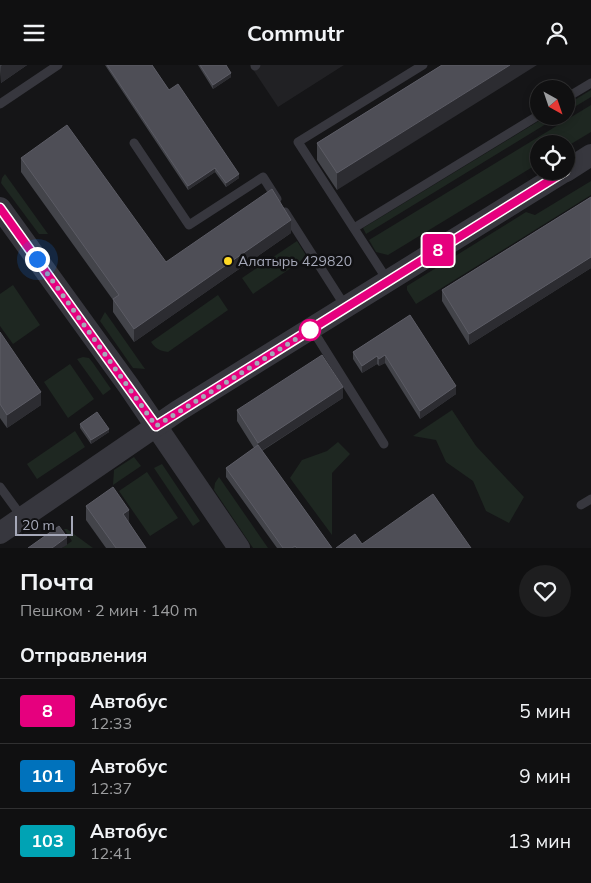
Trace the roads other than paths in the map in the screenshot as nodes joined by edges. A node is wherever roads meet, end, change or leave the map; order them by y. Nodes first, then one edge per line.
1 (58, 65) edge
2 (423, 65) edge
3 (591, 83) edge
4 (575, 93) edge
5 (0, 105) edge
6 (530, 120) edge
7 (134, 143) dead end
8 (591, 155) edge
9 (575, 165) edge
10 (551, 180) edge
11 (1, 211) edge
12 (354, 228) junction
13 (388, 281) junction
14 (346, 308) junction
15 (312, 329) junction
16 (156, 426) junction
17 (384, 444) dead end
18 (0, 487) edge
19 (591, 499) edge
20 (582, 505) dead end
21 (22, 517) junction
22 (0, 533) edge
23 (240, 548) edge

1 - 5 lane
2 - 12 lane
3 - 4 lane
6 - 12 lane
7 - 14 lane
8 - 9 street
10 - 13 street
11 - 16 street
12 - 13 lane
13 - 14 street
14 - 15 street
15 - 16 street
15 - 17 lane
16 - 21 street
16 - 23 street
18 - 21 lane
19 - 20 lane
21 - 22 street

